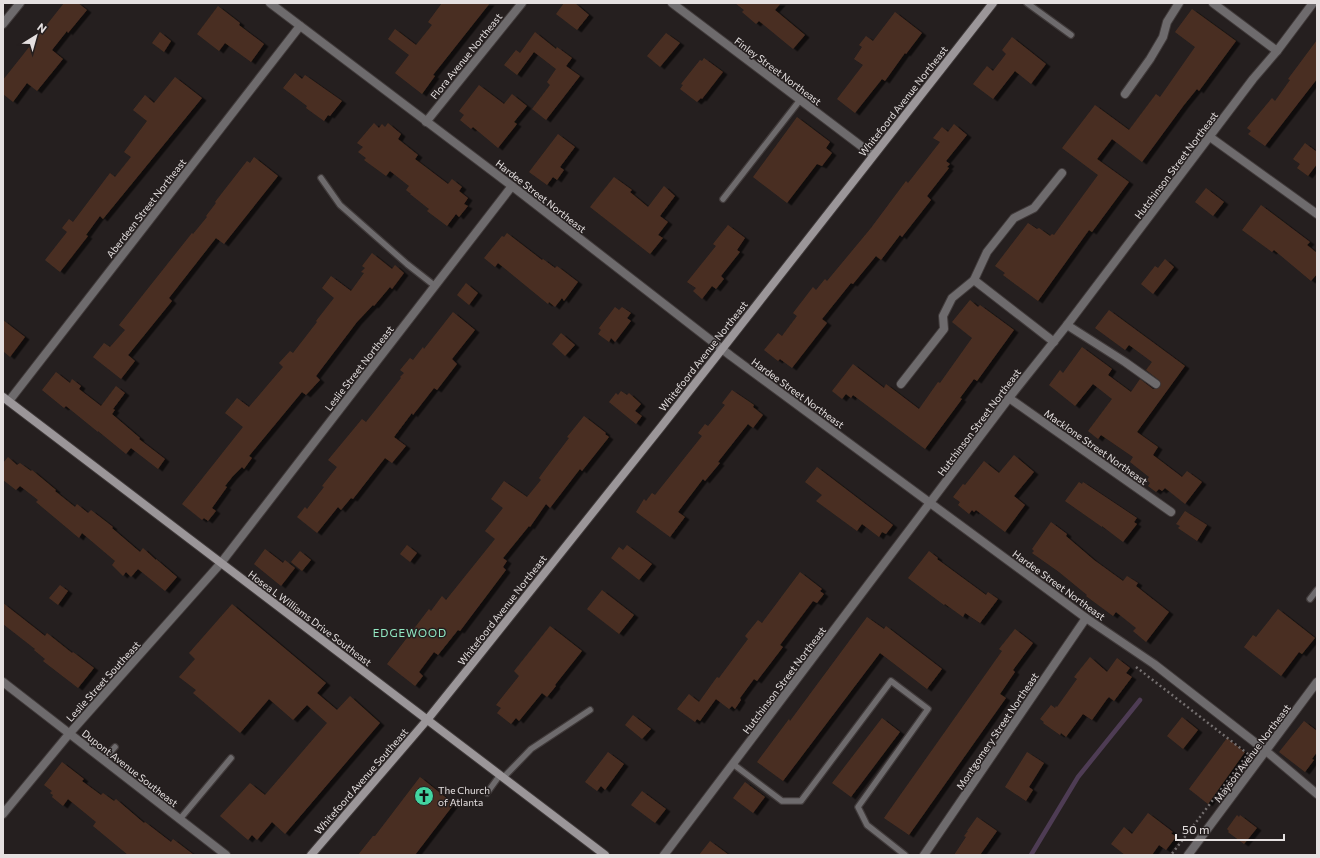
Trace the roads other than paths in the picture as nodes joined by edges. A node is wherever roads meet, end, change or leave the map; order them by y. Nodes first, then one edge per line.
1 (20, 3) edge
2 (270, 3) edge
3 (522, 3) edge
4 (672, 3) edge
5 (992, 3) edge
6 (1028, 3) edge
7 (1179, 3) edge
8 (1213, 3) edge
9 (1313, 3) edge
10 (3, 24) edge
11 (300, 26) junction
12 (1071, 35) dead end
13 (1277, 51) junction
14 (1125, 94) dead end
15 (800, 100) junction
16 (426, 122) junction
17 (1210, 137) junction
18 (873, 155) junction
19 (1062, 173) dead end
20 (321, 178) dead end
21 (512, 186) junction
22 (723, 199) dead end
23 (1317, 214) edge
24 (974, 280) junction
25 (434, 286) junction
26 (1067, 325) junction
27 (1054, 342) junction
28 (722, 349) junction
29 (901, 384) dead end
30 (1156, 384) dead end
31 (1009, 398) junction
32 (6, 399) edge
33 (931, 502) junction
34 (1171, 512) dead end
35 (221, 563) junction
36 (1317, 590) edge
37 (1310, 599) dead end
38 (1086, 618) junction
39 (3, 682) edge
40 (1317, 682) edge
41 (590, 710) dead end
42 (427, 720) junction
43 (69, 734) junction
44 (115, 747) dead end
45 (1266, 751) junction
46 (231, 758) dead end
47 (103, 760) junction
48 (733, 764) junction
49 (502, 776) junction
50 (487, 793) dead end
51 (1317, 794) edge
52 (3, 814) edge
53 (180, 819) junction
54 (226, 855) edge
55 (311, 855) edge
56 (605, 855) edge
57 (664, 855) edge
58 (905, 855) edge
59 (924, 855) edge
60 (1188, 855) edge

1 - 10 street
2 - 11 street, Hardee Street Northeast
3 - 16 street, Flora Avenue Northeast
4 - 15 street, Finley Street Northeast
5 - 18 street, Whitefoord Avenue Northeast
6 - 12 lane
7 - 14 street
8 - 13 street
9 - 13 street, Hutchinson Street Northeast
11 - 16 street, Hardee Street Northeast
11 - 32 street, Aberdeen Street Northeast
13 - 17 street, Hutchinson Street Northeast
15 - 18 street, Finley Street Northeast
15 - 22 lane
16 - 21 street, Hardee Street Northeast
17 - 23 street
17 - 26 street, Hutchinson Street Northeast
18 - 28 street, Whitefoord Avenue Northeast
19 - 24 street
20 - 25 lane
21 - 25 street, Leslie Street Northeast
21 - 28 street, Hardee Street Northeast
24 - 27 street
24 - 29 street
25 - 35 street, Leslie Street Northeast
26 - 27 street, Hutchinson Street Northeast
26 - 30 street
27 - 31 street, Hutchinson Street Northeast
28 - 33 street, Hardee Street Northeast
28 - 42 street, Whitefoord Avenue Northeast
31 - 33 street, Hutchinson Street Northeast
31 - 34 street, Macklone Street Northeast
32 - 35 street, Hosea L Williams Drive Southeast
33 - 38 street, Hardee Street Northeast
33 - 48 street, Hutchinson Street Northeast
35 - 42 street, Hosea L Williams Drive Southeast
35 - 43 street, Leslie Street Southeast
36 - 37 lane
38 - 45 street, Hardee Street Northeast
38 - 59 street, Montgomery Street Northeast
39 - 43 street, Dupont Avenue Southeast
40 - 45 street, Mayson Avenue Northeast
41 - 49 lane
42 - 49 street, Hosea L Williams Drive Southeast
42 - 55 street, Whitefoord Avenue Southeast
43 - 47 street, Dupont Avenue Southeast
43 - 52 street, Leslie Street Southeast
44 - 47 lane
45 - 51 street, Hardee Street Northeast
45 - 60 street, Mayson Avenue Northeast
46 - 53 lane
47 - 53 street, Dupont Avenue Southeast
48 - 57 street, Hutchinson Street Northeast
48 - 58 lane
49 - 50 lane
49 - 56 street, Hosea L Williams Drive Southeast
53 - 54 street, Dupont Avenue Southeast

